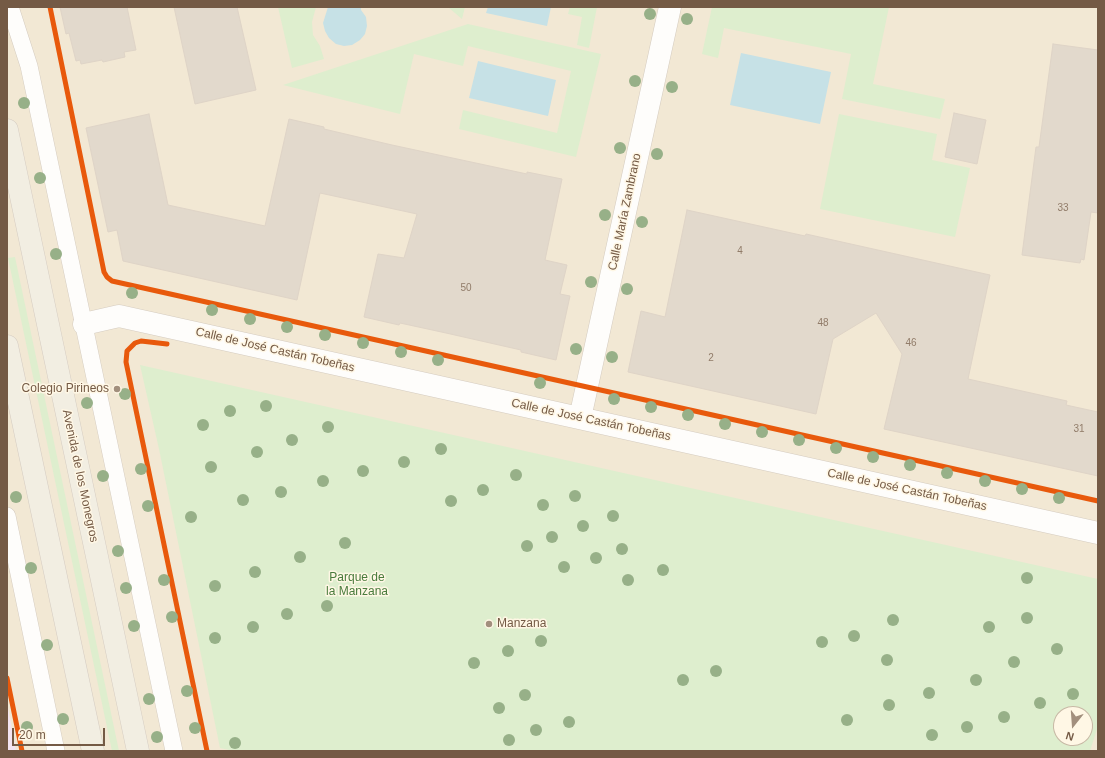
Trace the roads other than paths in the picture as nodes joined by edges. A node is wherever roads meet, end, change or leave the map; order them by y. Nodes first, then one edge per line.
1 (10, 7) edge
2 (670, 7) edge
3 (7, 130) edge
4 (84, 324) junction
5 (7, 346) edge
6 (580, 418) junction
7 (7, 516) edge
8 (1098, 533) edge
9 (56, 751) edge
10 (92, 751) edge
11 (138, 751) edge
12 (174, 751) edge

1 - 4 lane
2 - 6 street, Calle María Zambrano
3 - 11 main road, Avenida de los Monegros
4 - 6 street, Calle de José Castán Tobeñas
4 - 12 lane
5 - 10 main road
6 - 8 street, Calle de José Castán Tobeñas
7 - 9 lane

